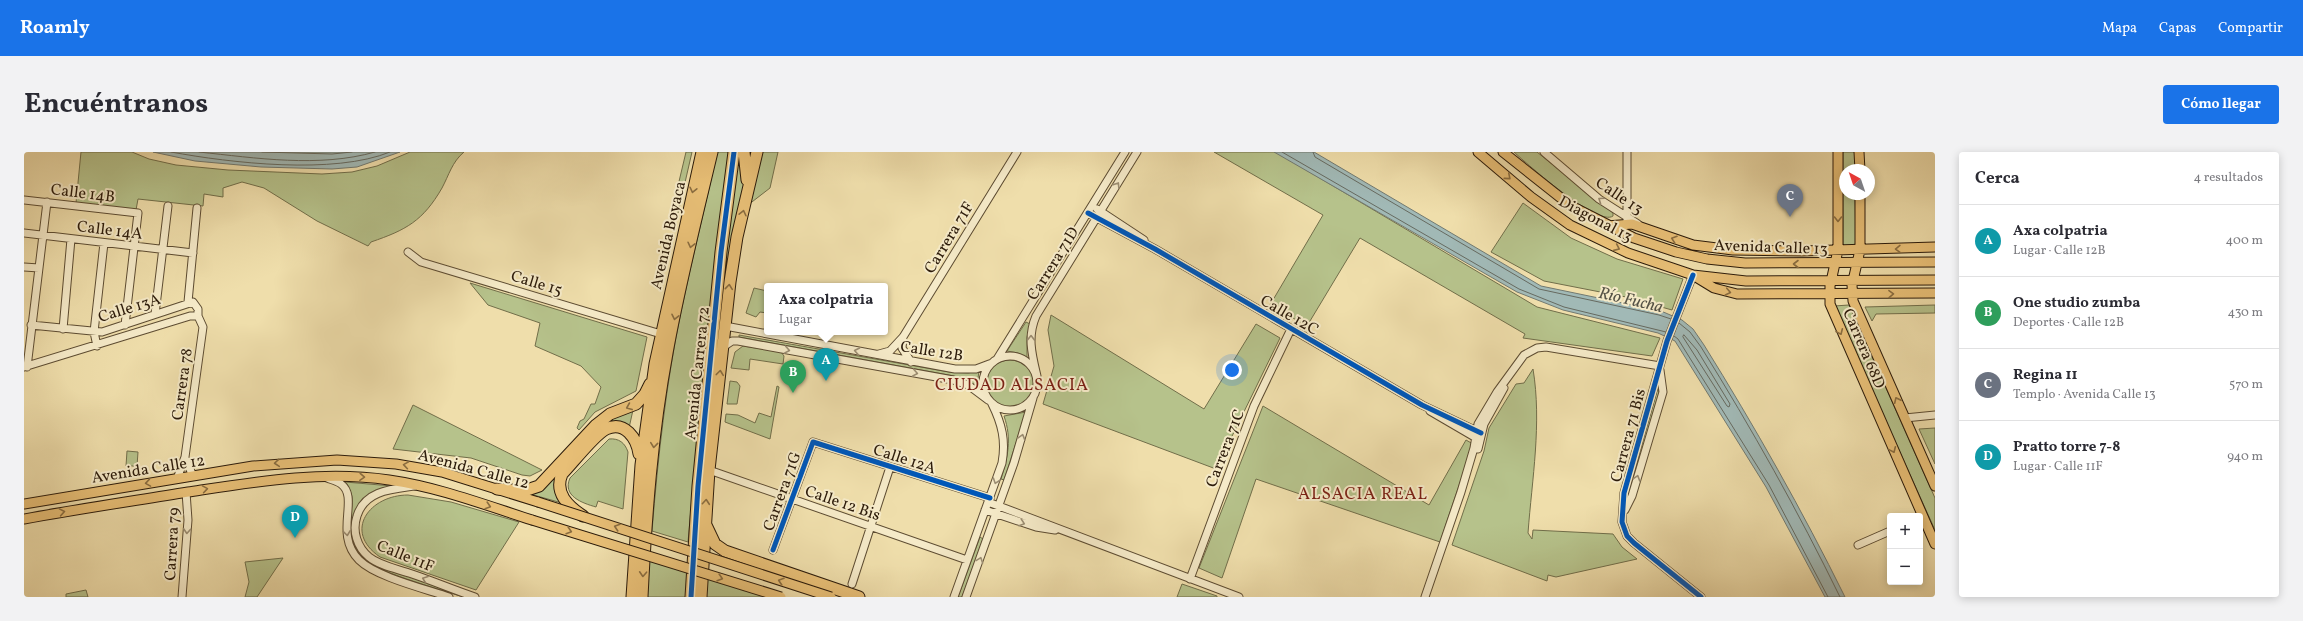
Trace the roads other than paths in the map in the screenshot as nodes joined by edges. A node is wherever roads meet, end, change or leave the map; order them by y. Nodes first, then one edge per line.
1 (703, 152) edge
2 (712, 152) edge
3 (734, 152) edge
4 (744, 152) edge
5 (757, 152) edge
6 (1016, 152) edge
7 (1125, 152) edge
8 (1137, 152) edge
9 (1478, 152) edge
10 (1503, 152) edge
11 (1544, 152) edge
12 (1627, 152) edge
13 (1838, 152) edge
14 (1859, 152) edge
15 (1860, 164) edge
16 (708, 167) junction
17 (748, 189) junction
18 (24, 200) edge
19 (1860, 200) edge
20 (47, 202) junction
21 (168, 206) dead end
22 (197, 208) dead end
23 (1090, 210) junction
24 (1099, 215) junction
25 (1627, 221) junction
26 (1607, 226) junction
27 (24, 233) edge
28 (43, 235) junction
29 (72, 239) junction
30 (104, 243) junction
31 (134, 246) junction
32 (1704, 247) junction
33 (1935, 247) edge
34 (163, 250) junction
35 (1838, 250) junction
36 (1860, 250) junction
37 (408, 252) dead end
38 (1676, 252) junction
39 (193, 253) junction
40 (1935, 262) edge
41 (1858, 263) junction
42 (1835, 264) junction
43 (24, 267) edge
44 (38, 268) junction
45 (1693, 275) junction
46 (683, 279) junction
47 (1935, 280) edge
48 (1830, 281) junction
49 (1853, 281) junction
50 (1935, 293) edge
51 (1852, 294) junction
52 (1829, 295) junction
53 (188, 302) junction
54 (668, 302) junction
55 (155, 314) junction
56 (198, 316) junction
57 (125, 324) junction
58 (31, 325) junction
59 (725, 326) junction
60 (63, 329) junction
61 (1291, 329) junction
62 (94, 332) junction
63 (764, 333) edge
64 (661, 334) junction
65 (772, 335) edge
66 (903, 337) junction
67 (98, 346) junction
68 (723, 347) junction
69 (876, 355) junction
70 (26, 357) edge
71 (994, 361) junction
72 (911, 362) junction
73 (660, 364) junction
74 (1660, 366) junction
75 (25, 367) edge
76 (1037, 376) junction
77 (1033, 398) junction
78 (990, 402) junction
79 (1935, 415) edge
80 (1905, 418) junction
81 (1478, 435) junction
82 (813, 442) joint
83 (185, 457) junction
84 (641, 465) junction
85 (890, 466) junction
86 (709, 470) junction
87 (193, 476) junction
88 (327, 478) junction
89 (177, 479) junction
90 (417, 486) junction
91 (1935, 486) edge
92 (497, 488) junction
93 (186, 492) junction
94 (639, 492) junction
95 (792, 499) junction
96 (989, 500) junction
97 (24, 504) edge
98 (999, 506) junction
99 (985, 510) junction
100 (1920, 513) edge
101 (996, 514) junction
102 (583, 516) junction
103 (24, 519) edge
104 (1923, 519) edge
105 (705, 520) junction
106 (646, 523) junction
107 (870, 526) junction
108 (1061, 530) junction
109 (1887, 532) edge
110 (1935, 544) edge
111 (1858, 545) dead end
112 (773, 550) dead end
113 (967, 560) junction
114 (1190, 579) junction
115 (852, 584) dead end
116 (182, 597) edge
117 (449, 597) edge
118 (475, 597) edge
119 (632, 597) edge
120 (642, 597) edge
121 (691, 597) edge
122 (701, 597) edge
123 (781, 597) edge
124 (832, 597) edge
125 (859, 597) edge
126 (954, 597) edge
127 (966, 597) edge
128 (1239, 597) edge
129 (1425, 597) edge
130 (1701, 597) edge

1 - 16 highway
1 -> 54 highway, Avenida Boyaca
2 - 16 highway, Avenida Carrera 72
3 - 121 highway, Avenida Carrera 72
4 - 17 highway
5 - 17 highway, Avenida Carrera 72
6 - 66 street, Carrera 71F
7 - 23 street, Carrera 71D
24 -> 8 street, Carrera 71D
9 -> 45 main road, Diagonal 13
10 - 26 main road, Diagonal 13
25 -> 11 street, Calle 13
12 - 25 street
13 -> 35 main road, Carrera 68D
14 - 15 main road
16 -> 46 highway, Avenida Carrera 72
59 -> 17 highway, Avenida Carrera 72
18 - 20 street, Calle 14B
19 - 36 main road, Carrera 68D
20 - 28 street
20 - 31 street, Calle 14B
21 - 34 street
22 - 39 street
23 - 24 street, Calle 12C
23 - 71 street, Carrera 71D
24 - 61 street, Calle 12C
76 -> 24 street, Carrera 71D
25 - 26 main road, Avenida Calle 13
32 -> 25 main road, Avenida Calle 13
26 - 38 main road, Avenida Calle 13
27 - 28 street, Calle 14A
28 - 29 street, Calle 14A
28 - 44 street
29 - 30 street, Calle 14A
29 - 60 street
30 - 31 street, Calle 14A
30 - 62 street
31 - 34 street, Calle 14A
31 - 57 street
32 - 35 main road, Avenida Calle 13
32 - 38 main road
33 -> 36 main road, Avenida Calle 13
34 - 39 street, Calle 14A
34 - 55 street
35 - 36 main road, Avenida Calle 13
35 - 42 main road, Carrera 68D
36 - 41 main road, Carrera 68D
37 - 64 street, Calle 15
42 -> 38 main road, Avenida Calle 13
39 - 53 street
40 - 41 main road, Avenida Calle 13
41 - 42 main road, Avenida Calle 13
41 - 49 main road, Carrera 68D
42 - 48 main road, Carrera 68D
43 - 44 street
44 - 58 street
45 - 48 main road, Avenida Calle 13
45 -> 52 main road
45 - 74 street, Carrera 71 Bis
46 - 54 highway
46 -> 73 highway, Avenida Carrera 72
47 - 49 main road, Avenida Calle 13
48 - 49 main road, Avenida Calle 13
48 - 52 main road, Carrera 68D
49 - 51 main road, Carrera 68D
51 -> 50 main road
51 - 52 main road
80 -> 51 main road, Carrera 68D
52 -> 100 main road, Carrera 68D
53 - 55 street, Calle 13A
53 - 56 street
54 - 64 highway, Avenida Carrera 72
55 - 57 street, Calle 13A
56 - 67 street
56 - 83 street, Carrera 78
57 - 62 street, Calle 13A
58 - 60 street, Calle 13A
58 - 70 street
63 -> 59 street, Calle 12B
59 - 68 highway, Avenida Carrera 72
60 - 62 street, Calle 13A
61 - 81 street, Calle 12C
61 - 114 street, Carrera 71C
62 - 67 street
64 - 73 highway, Avenida Carrera 72
69 -> 65 street, Calle 12B
66 - 69 street, Carrera 71F
66 - 72 street
67 - 75 street
68 -> 78 street, Calle 12B
86 -> 68 highway, Avenida Carrera 72
69 - 72 street, Calle 12B
70 - 75 street
71 - 72 street, Calle 12B
71 - 76 street
71 - 78 street
73 - 84 highway, Avenida Carrera 72
73 -> 92 highway
73 -> 106 highway, Avenida Carrera 72
74 - 81 street
74 - 130 street, Carrera 71 Bis
76 - 77 street
77 - 78 street
98 -> 77 street
78 -> 96 street
79 - 80 street
80 - 91 main road, Carrera 68D
81 - 129 street
82 - 85 street, Calle 12A
82 - 95 street, Carrera 71G
83 - 87 street
83 - 89 street, Carrera 78
84 - 94 highway, Avenida Carrera 72
84 - 102 highway
85 - 96 street, Calle 12A
85 - 107 street
86 - 95 street, Calle 12 Bis
105 -> 86 highway, Avenida Carrera 72
87 - 89 main road, Avenida Calle 12
92 -> 87 main road, Avenida Calle 12
88 -> 90 main road, Avenida Calle 12
93 -> 88 main road, Avenida Calle 12
88 -> 117 street, Calle 11F
89 -> 97 main road, Avenida Calle 12
118 -> 90 street, Calle 11F
90 -> 123 main road, Avenida Calle 12, bridge
92 - 102 main road, Avenida Calle 12, bridge
103 -> 93 main road, Avenida Calle 12
93 -> 116 street, Carrera 79
94 - 106 highway
94 - 119 highway, Avenida Carrera 72
95 - 107 street, Calle 12 Bis
95 - 112 street, Carrera 71G
96 - 98 street, Calle 12A
96 - 99 street
98 - 101 street
98 - 108 street, Calle 12A
99 - 101 street, Calle 12A
99 - 113 street
101 -> 108 street, Calle 12A
127 -> 101 street
124 -> 102 main road, Avenida Calle 12, bridge
104 - 110 main road, Carrera 68D
105 - 122 highway, Avenida Carrera 72
105 - 125 highway
106 -> 120 highway, Avenida Carrera 72
107 - 113 street, Calle 12 Bis
107 - 115 street
108 - 114 street, Calle 12A
109 - 111 street
113 - 126 street
114 - 128 street, Calle 12A

